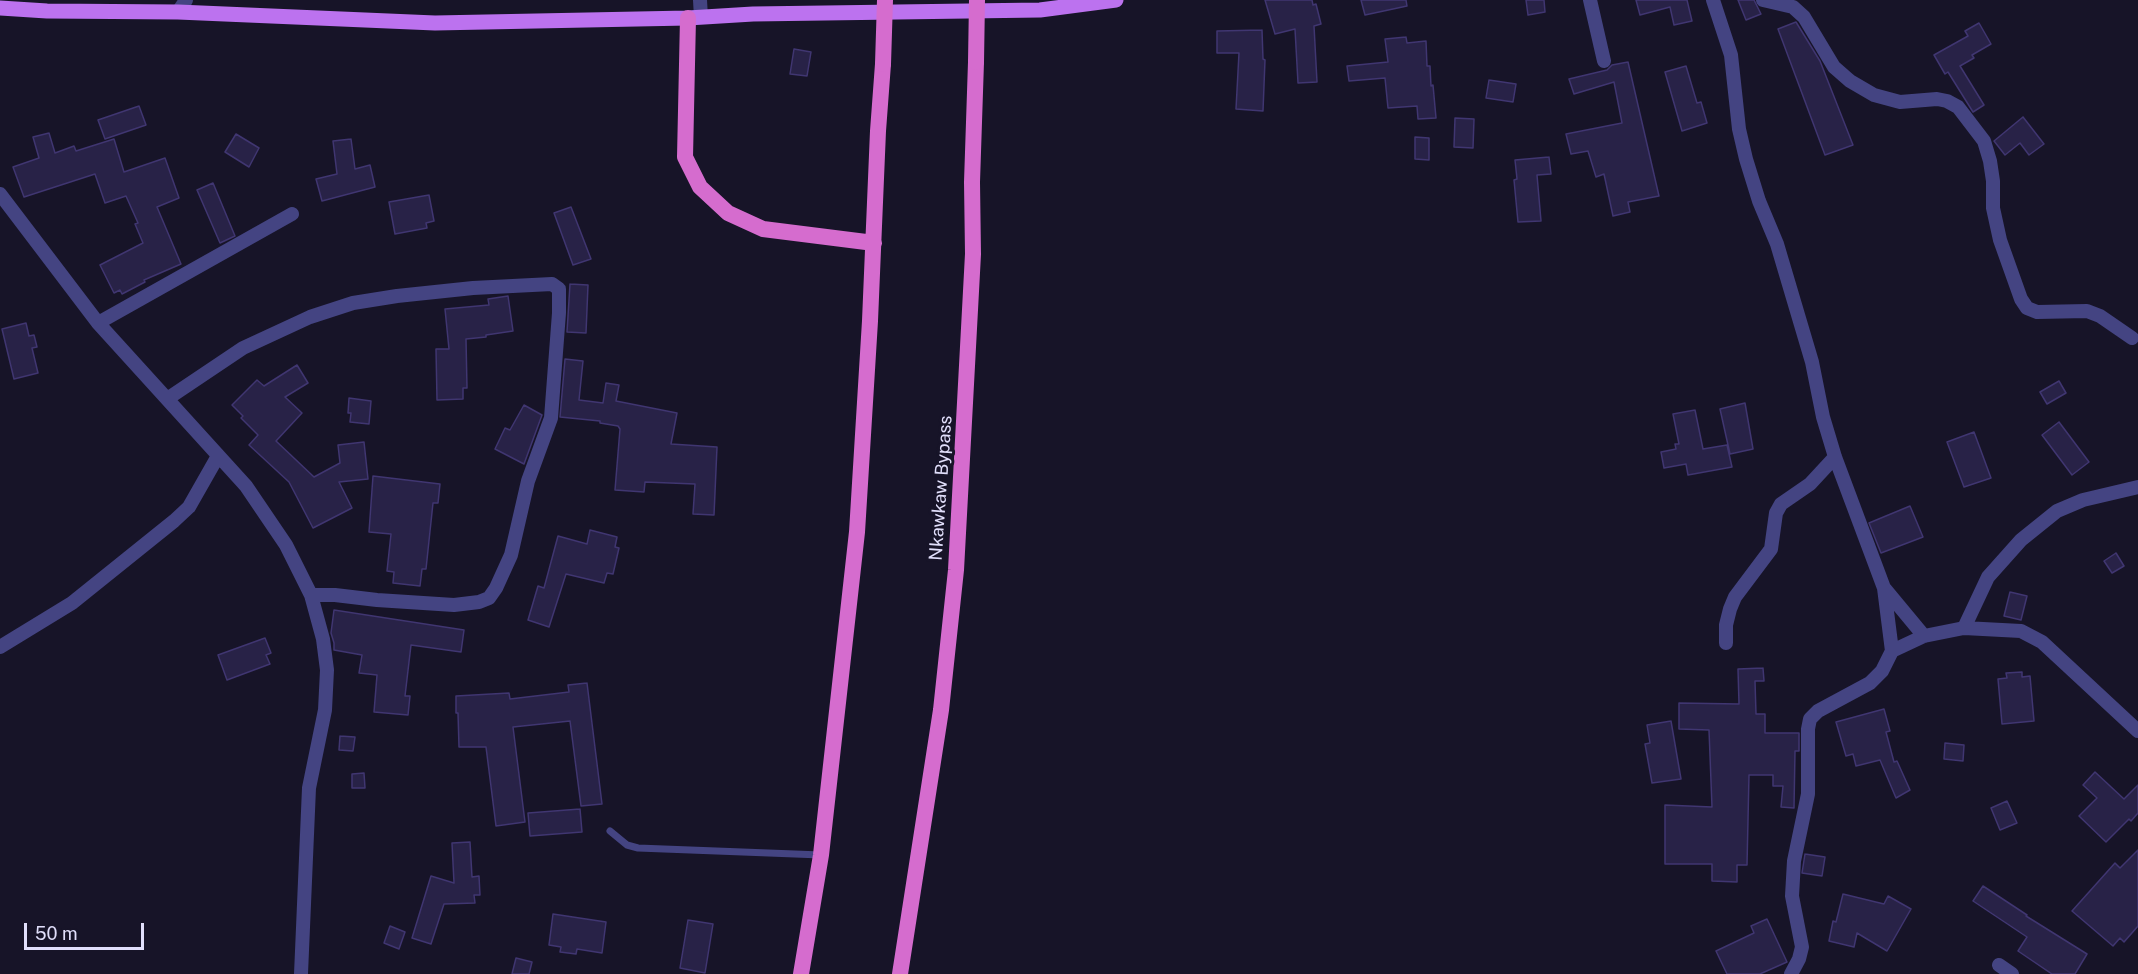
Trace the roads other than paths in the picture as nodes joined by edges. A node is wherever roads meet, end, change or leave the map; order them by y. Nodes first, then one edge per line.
1 (700, 0) edge
2 (885, 0) edge
3 (977, 0) edge
4 (1590, 0) edge
5 (1713, 0) edge
6 (1763, 0) edge
7 (1114, 1) edge
8 (182, 6) edge
9 (0, 8) edge
10 (695, 18) junction
11 (1604, 61) dead end
12 (0, 194) edge
13 (292, 214) dead end
14 (874, 243) junction
15 (98, 323) junction
16 (2132, 338) dead end
17 (167, 399) junction
18 (218, 456) junction
19 (1835, 457) junction
20 (2138, 487) edge
21 (1884, 588) junction
22 (310, 595) junction
23 (1964, 628) junction
24 (1924, 636) junction
25 (1726, 643) dead end
26 (0, 647) edge
27 (1892, 651) junction
28 (2138, 731) edge
29 (610, 831) dead end
30 (821, 855) junction
31 (1998, 965) dead end
32 (301, 974) edge
33 (801, 974) edge
34 (900, 974) edge
35 (1791, 974) edge
36 (2012, 974) edge

1 - 10 street
2 - 14 highway, bridge
3 - 34 highway, Nkawkaw Bypass, bridge
4 - 11 street
5 - 19 street
6 - 16 street
7 - 10 main road
8 - 9 main road
8 - 10 main road
10 - 14 highway
12 - 15 street
13 - 15 street
14 - 30 highway
15 - 17 street
17 - 18 street
17 - 22 street
18 - 22 street
18 - 26 street
19 - 21 street
19 - 25 street
20 - 23 street
21 - 24 street
21 - 27 street
22 - 32 street
23 - 24 street
23 - 28 street
24 - 27 street
27 - 35 street
29 - 30 lane
30 - 33 highway
31 - 36 street

